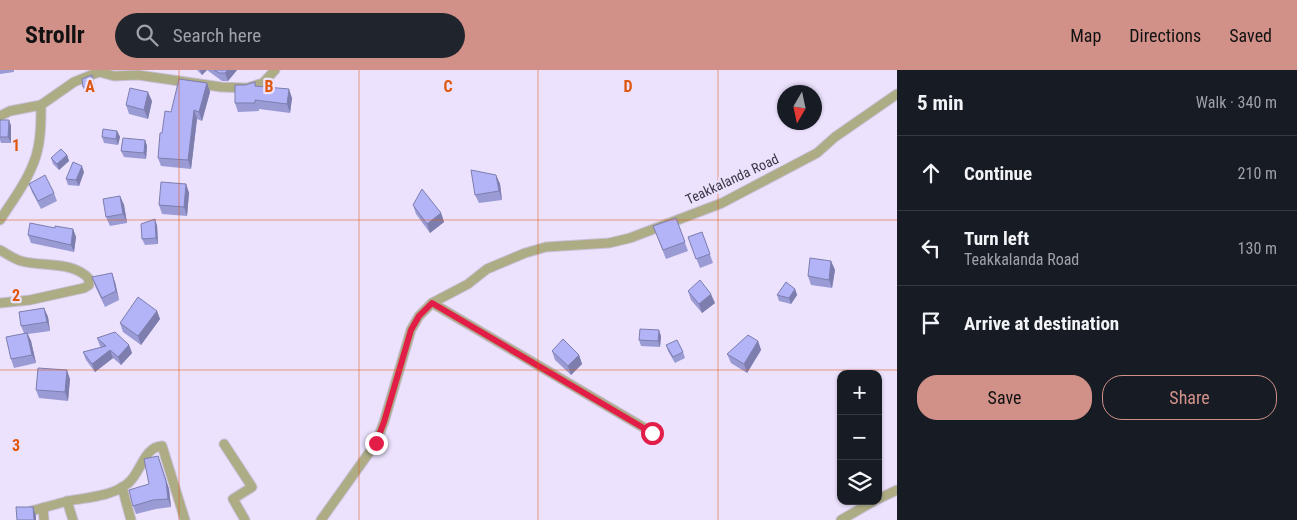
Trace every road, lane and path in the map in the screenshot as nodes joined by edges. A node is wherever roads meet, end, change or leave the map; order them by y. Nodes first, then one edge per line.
1 (275, 70) edge
2 (897, 94) edge
3 (41, 105) junction
4 (0, 116) edge
5 (0, 220) edge
6 (0, 250) edge
7 (0, 303) edge
8 (432, 303) junction
9 (652, 433) dead end
10 (224, 444) dead end
11 (122, 487) junction
12 (897, 490) edge
13 (882, 497) edge
14 (67, 501) junction
15 (867, 505) edge
16 (43, 508) junction
17 (31, 512) edge
18 (44, 520) edge
19 (73, 520) edge
20 (131, 520) edge
21 (185, 520) edge
22 (245, 520) edge
23 (322, 520) edge
24 (840, 520) edge

1 - 3 street
2 - 8 street, Teakkalanda Road
3 - 4 street
3 - 5 street
6 - 7 street
8 - 9 street
8 - 23 street, Teakkalanda Road
10 - 22 street
11 - 14 street
11 - 20 street
11 - 21 street
12 - 13 street
14 - 16 street
14 - 19 street
15 - 24 street
16 - 17 street
16 - 18 street

